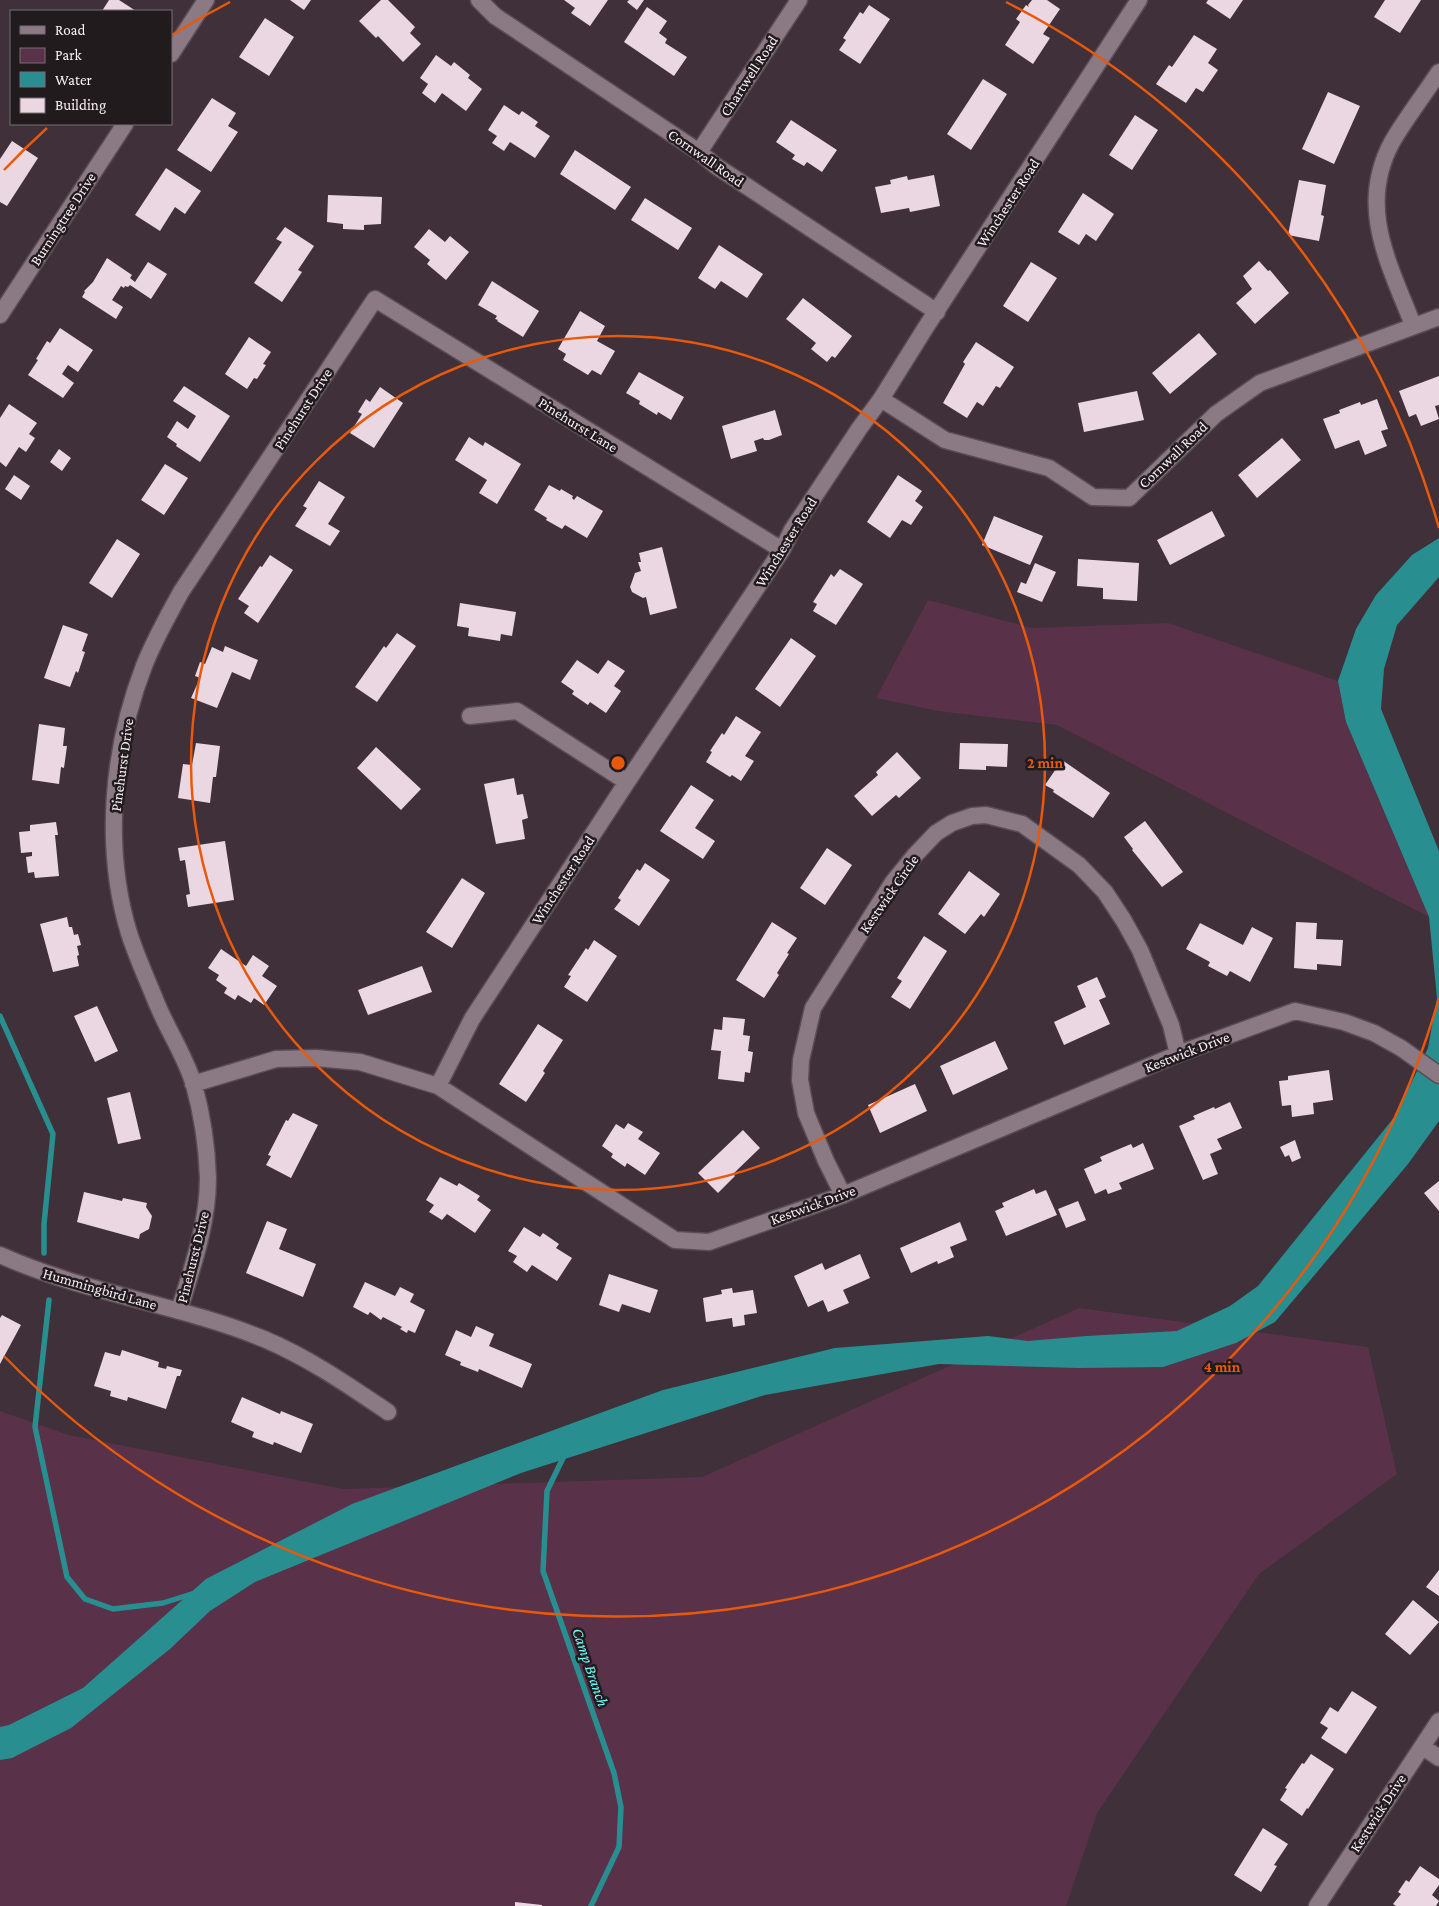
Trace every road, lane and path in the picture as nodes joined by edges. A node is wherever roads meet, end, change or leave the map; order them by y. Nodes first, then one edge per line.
1 (206, 0) edge
2 (479, 0) edge
3 (799, 0) edge
4 (1139, 0) edge
5 (172, 52) edge
6 (1439, 72) edge
7 (124, 125) edge
8 (699, 152) junction
9 (375, 299) joint
10 (937, 312) junction
11 (0, 315) edge
12 (1439, 317) edge
13 (1413, 325) junction
14 (881, 399) junction
15 (782, 550) junction
16 (470, 716) dead end
17 (627, 782) junction
18 (1178, 1054) junction
19 (1439, 1075) edge
20 (194, 1084) junction
21 (438, 1086) junction
22 (843, 1195) junction
23 (0, 1255) edge
24 (179, 1311) junction
25 (388, 1412) dead end
26 (1439, 1721) edge
27 (1423, 1747) junction
28 (1439, 1758) edge
29 (1317, 1906) edge

1 - 5 street
2 - 8 street, Cornwall Road
3 - 8 street, Chartwell Road
4 - 10 street, Winchester Road
6 - 13 street
7 - 11 street, Burningtree Drive
8 - 10 street, Cornwall Road
9 - 15 street, Pinehurst Lane
9 - 20 street, Pinehurst Drive
10 - 14 street, Winchester Road
12 - 13 street, Cornwall Road
13 - 14 street, Cornwall Road
14 - 15 street, Winchester Road
15 - 17 street, Winchester Road
16 - 17 street
17 - 21 street, Winchester Road
18 - 19 street, Kestwick Drive
18 - 22 street, Kestwick Drive
18 - 22 street, Kestwick Circle
20 - 21 street, Kestwick Drive
20 - 24 street, Pinehurst Drive
21 - 22 street, Kestwick Drive
23 - 24 street, Hummingbird Lane
24 - 25 street, Hummingbird Lane
26 - 27 street, Kestwick Drive
27 - 28 street
27 - 29 street, Kestwick Drive

